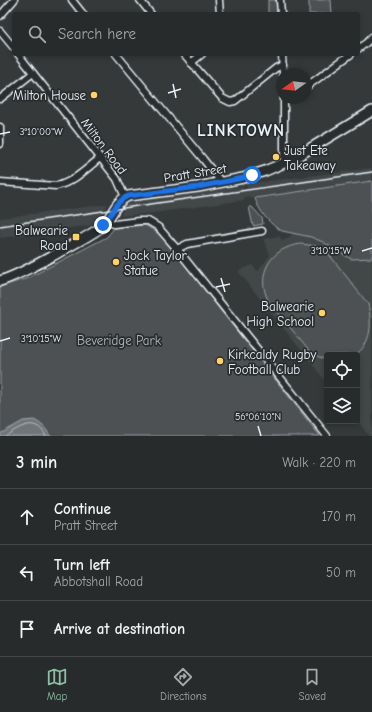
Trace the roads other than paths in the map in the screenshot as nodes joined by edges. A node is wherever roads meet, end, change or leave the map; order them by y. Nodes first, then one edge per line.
1 (14, 0) edge
2 (72, 0) edge
3 (140, 0) edge
4 (219, 0) edge
5 (280, 0) edge
6 (81, 12) edge
7 (149, 12) edge
8 (220, 12) edge
9 (281, 12) edge
10 (0, 16) edge
11 (0, 31) edge
12 (372, 37) edge
13 (12, 46) edge
14 (360, 48) edge
15 (20, 56) edge
16 (118, 56) edge
17 (186, 56) edge
18 (199, 56) edge
19 (282, 56) edge
20 (348, 56) edge
21 (191, 62) junction
22 (283, 65) joint
23 (34, 73) junction
24 (312, 82) edge
25 (0, 99) edge
26 (284, 104) edge
27 (372, 111) edge
28 (0, 127) edge
29 (0, 144) edge
30 (100, 158) junction
31 (284, 163) junction
32 (0, 182) edge
33 (221, 182) junction
34 (125, 197) junction
35 (107, 221) junction
36 (262, 231) dead end
37 (177, 249) junction
38 (0, 281) edge
39 (327, 436) edge

1 - 10 street
2 - 6 street
3 - 7 street
4 - 8 street
5 - 9 street
11 - 13 street
12 - 14 street
15 - 23 street, Milton Road
16 - 33 street
17 - 21 street
18 - 21 street
19 - 22 street
20 - 24 street
21 - 22 street
23 - 25 street
23 - 30 street, Milton Road
26 - 31 street
27 - 31 main road, Pratt Street
28 - 29 street
30 - 32 street
30 - 34 street, Milton Road
31 - 33 main road, Pratt Street
33 - 34 main road, Pratt Street
34 - 35 main road
35 - 37 street
35 - 38 main road
36 - 37 street
37 - 39 street

